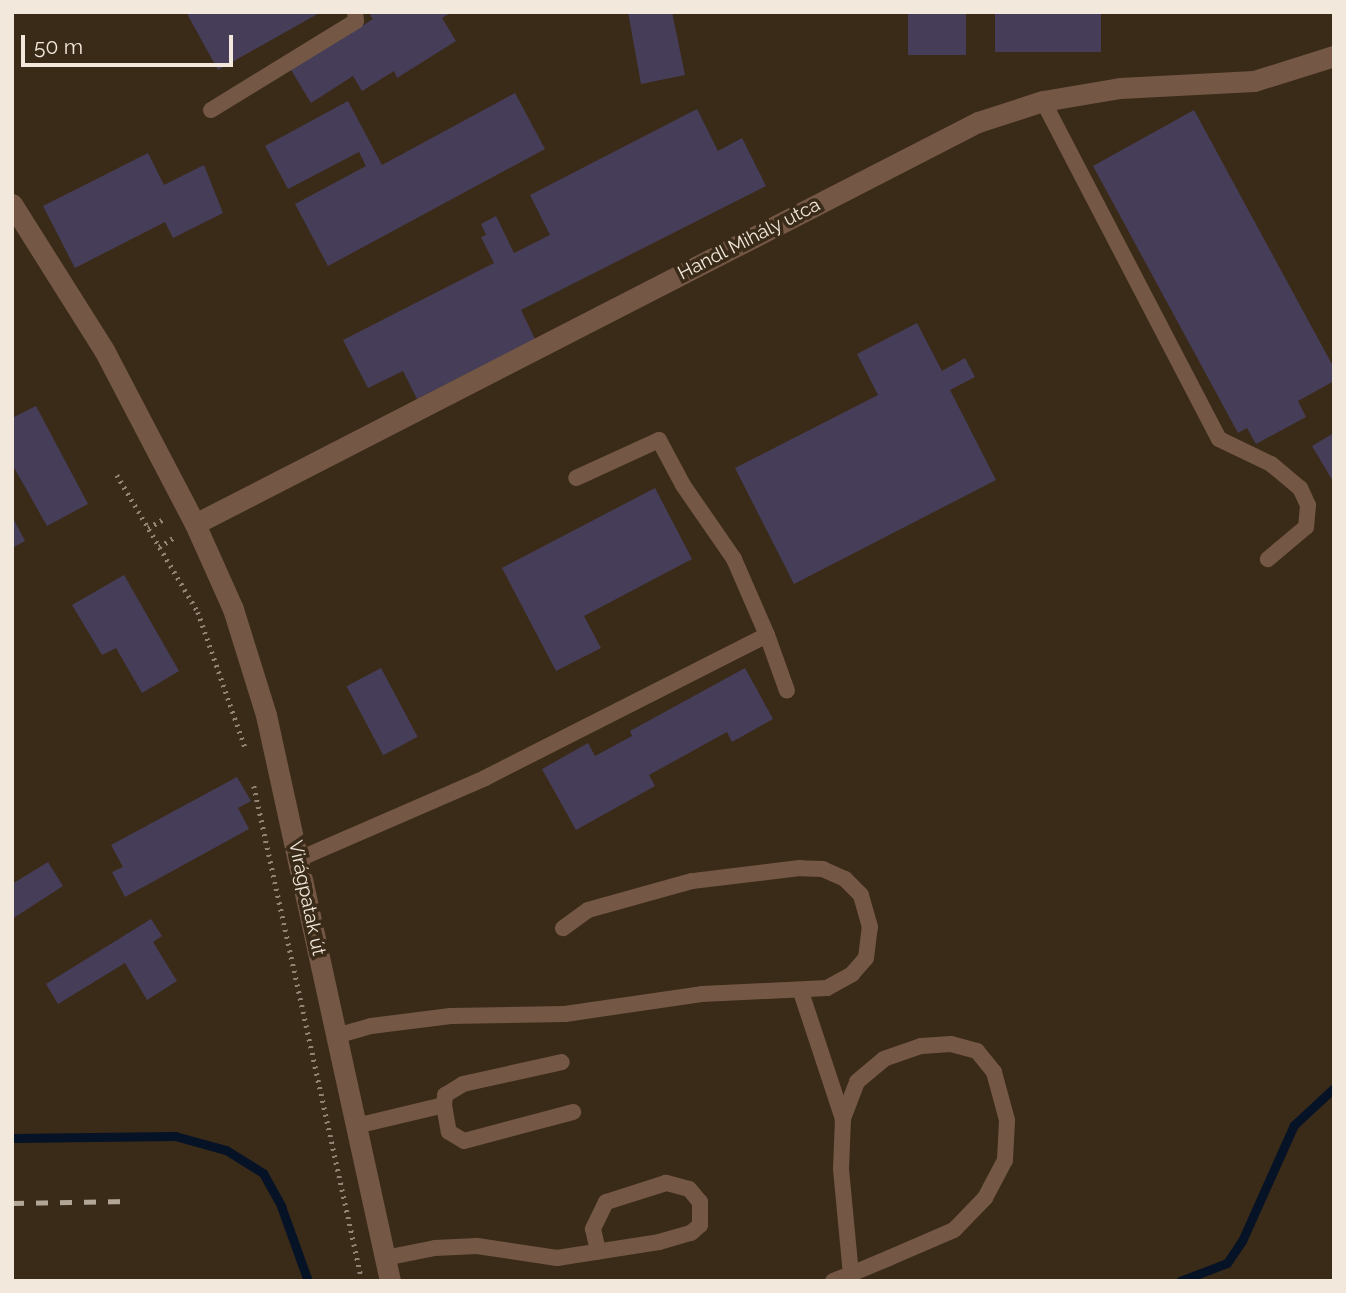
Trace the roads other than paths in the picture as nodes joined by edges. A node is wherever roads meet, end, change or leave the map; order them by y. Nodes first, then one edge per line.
1 (355, 12) edge
2 (1334, 56) edge
3 (1044, 101) junction
4 (211, 110) dead end
5 (12, 204) edge
6 (576, 478) dead end
7 (195, 524) junction
8 (1268, 559) dead end
9 (767, 635) junction
10 (787, 691) dead end
11 (299, 859) junction
12 (562, 928) dead end
13 (801, 992) junction
14 (336, 1036) junction
15 (562, 1062) dead end
16 (444, 1105) junction
17 (573, 1112) dead end
18 (843, 1119) junction
19 (356, 1126) junction
20 (598, 1251) junction
21 (385, 1258) junction
22 (850, 1274) junction
23 (390, 1281) edge
24 (833, 1281) edge

1 - 4 lane
2 - 3 street, Handl Mihály utca
3 - 7 street, Handl Mihály utca
3 - 8 lane
5 - 7 street, Virágpatak út
6 - 9 lane
7 - 11 street, Virágpatak út
9 - 10 lane
9 - 11 lane
11 - 14 street, Virágpatak út
12 - 13 lane
13 - 14 lane
13 - 18 lane
14 - 19 street, Virágpatak út
15 - 16 lane
16 - 17 lane
16 - 19 lane
18 - 22 lane
18 - 22 lane
19 - 21 street, Virágpatak út
20 - 20 lane
20 - 21 lane
21 - 23 street, Virágpatak út
22 - 24 lane

